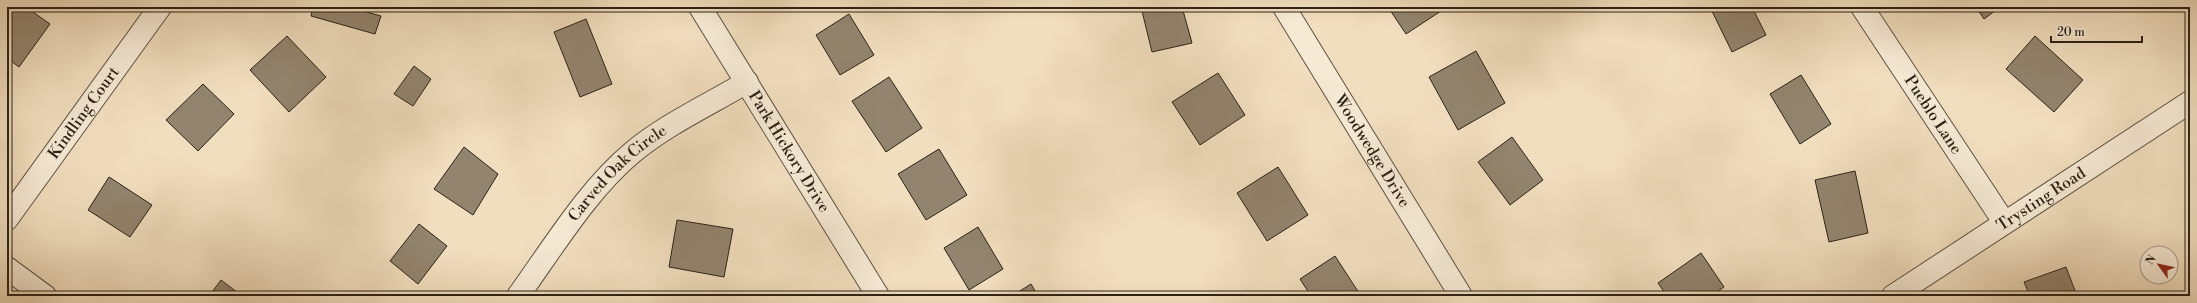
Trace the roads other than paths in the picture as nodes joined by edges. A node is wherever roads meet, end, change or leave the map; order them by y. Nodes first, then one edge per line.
1 (160, 7) edge
2 (700, 7) edge
3 (1284, 7) edge
4 (1862, 7) edge
5 (747, 82) junction
6 (2190, 102) edge
7 (7, 219) edge
8 (2004, 222) junction
9 (7, 268) edge
10 (45, 296) edge
11 (518, 296) edge
12 (878, 296) edge
13 (1461, 296) edge
14 (1893, 296) edge

1 - 7 street, Kindling Court
2 - 5 street, Park Hickory Drive
3 - 13 street, Woodwedge Drive
4 - 8 street, Pueblo Lane
5 - 11 street, Carved Oak Circle
5 - 12 street, Park Hickory Drive
6 - 8 street, Trysting Road
8 - 14 street, Trysting Road
9 - 10 street

